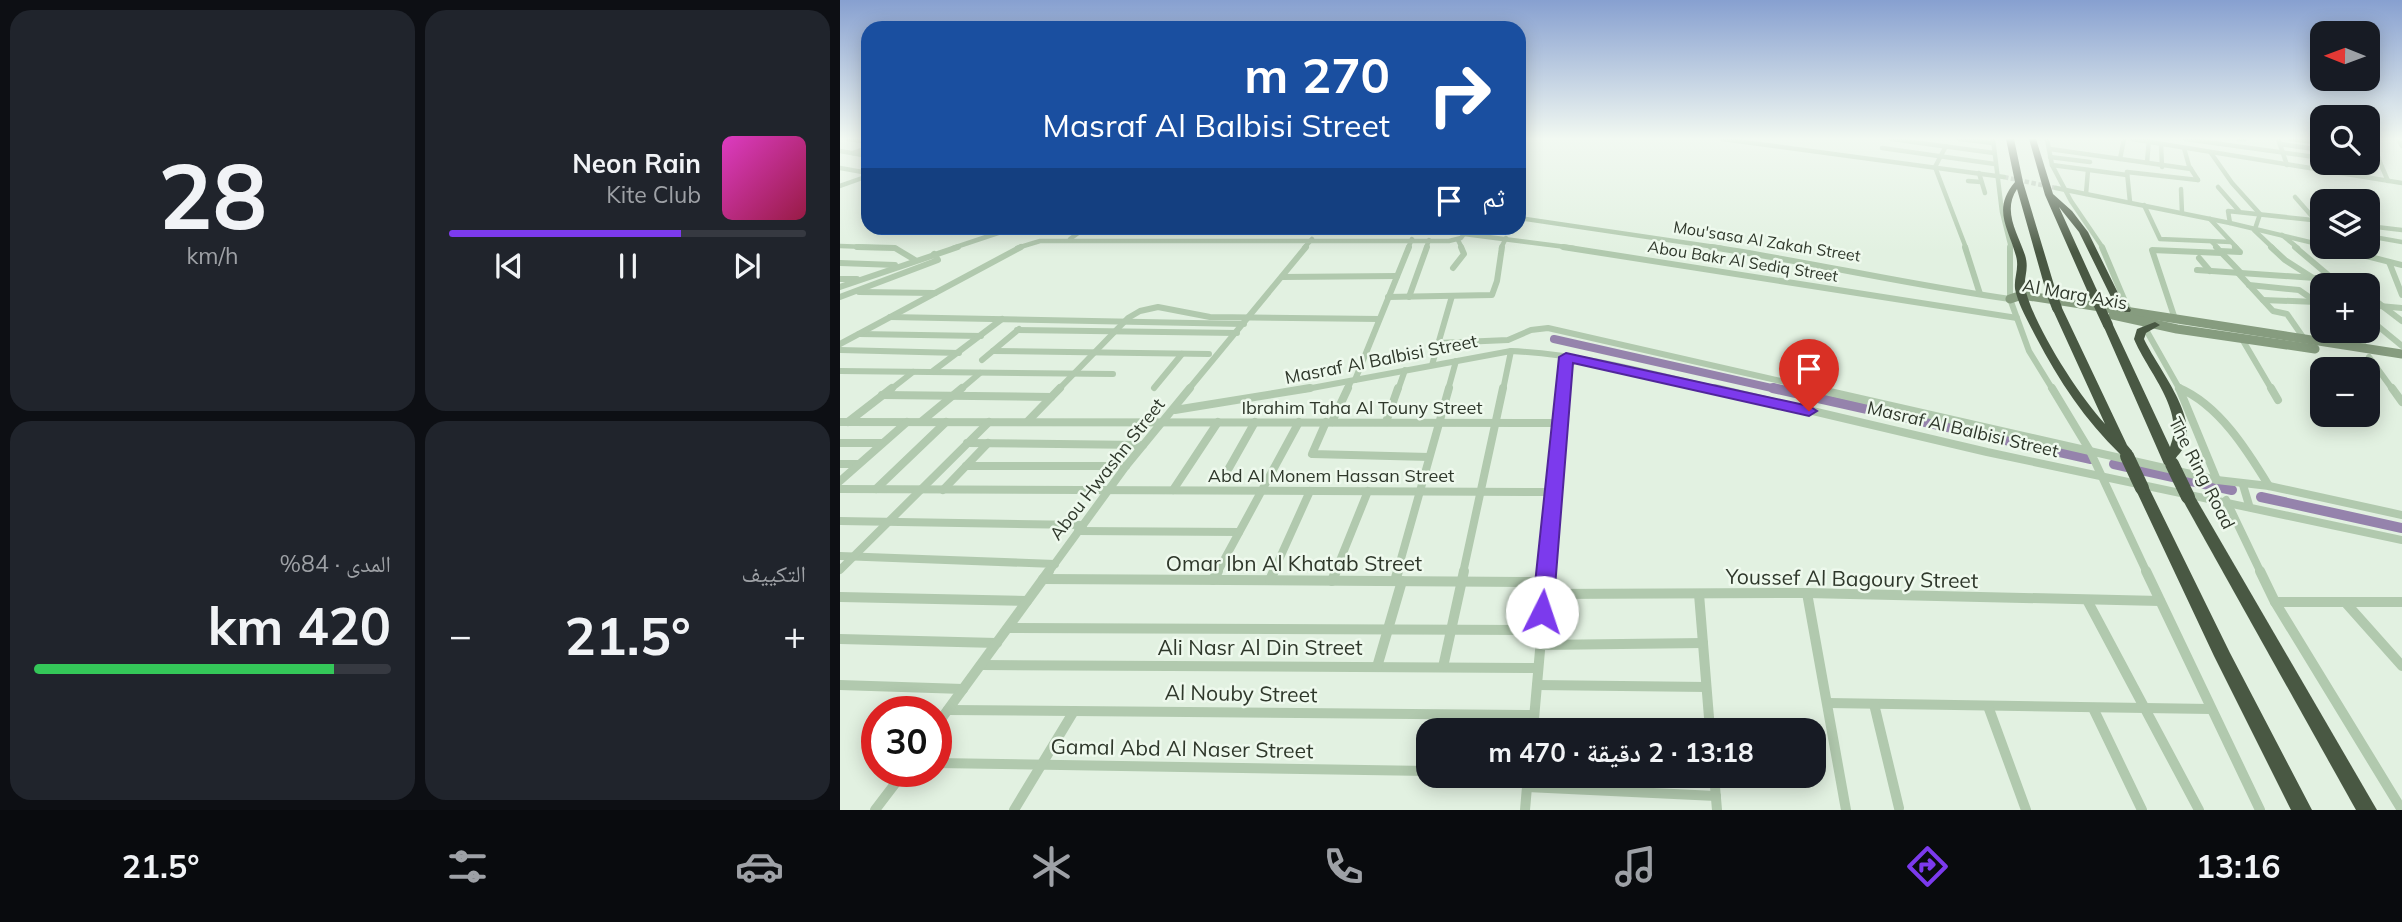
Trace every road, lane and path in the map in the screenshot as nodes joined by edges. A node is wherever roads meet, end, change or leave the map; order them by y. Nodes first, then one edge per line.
1 (1996, 176) edge
2 (1939, 177) edge
3 (1980, 177) edge
4 (2018, 177) edge
5 (2046, 177) edge
6 (2058, 177) edge
7 (2087, 177) edge
8 (2127, 177) edge
9 (2157, 177) edge
10 (2196, 177) edge
11 (2228, 177) edge
12 (2361, 177) edge
13 (2386, 177) edge
14 (861, 178) edge
15 (2166, 178) joint
16 (840, 179) edge
17 (1968, 181) dead end
18 (1981, 181) junction
19 (2388, 181) junction
20 (852, 182) junction
21 (2019, 182) junction
22 (2402, 183) edge
23 (840, 186) edge
24 (2218, 187) dead end
25 (1973, 189) dead end
26 (2181, 189) dead end
27 (2064, 190) junction
28 (2052, 192) junction
29 (2086, 194) junction
30 (2295, 197) dead end
31 (2130, 202) junction
32 (2144, 205) junction
33 (2239, 212) junction
34 (2310, 212) edge
35 (2182, 213) junction
36 (2260, 214) junction
37 (1526, 219) edge
38 (2210, 219) junction
39 (2310, 220) edge
40 (2287, 222) dead end
41 (2230, 223) junction
42 (2380, 227) edge
43 (2254, 228) junction
44 (2402, 230) edge
45 (993, 235) edge
46 (1076, 235) edge
47 (1462, 235) edge
48 (1491, 235) edge
49 (2282, 235) junction
50 (1506, 238) junction
51 (2380, 238) edge
52 (1312, 239) junction
53 (1412, 239) junction
54 (1069, 240) junction
55 (1429, 240) junction
56 (1458, 240) junction
57 (2212, 242) junction
58 (2231, 242) junction
59 (2310, 242) edge
60 (2402, 242) edge
61 (840, 246) edge
62 (2221, 252) junction
63 (934, 256) junction
64 (2199, 258) dead end
65 (2377, 259) edge
66 (915, 260) junction
67 (2389, 262) junction
68 (840, 263) edge
69 (902, 265) junction
70 (2402, 265) edge
71 (2263, 266) dead end
72 (1453, 268) dead end
73 (2197, 270) dead end
74 (2210, 271) junction
75 (2240, 273) junction
76 (2324, 273) edge
77 (2273, 275) junction
78 (2310, 275) edge
79 (1396, 276) junction
80 (1282, 277) junction
81 (2310, 278) edge
82 (840, 279) edge
83 (861, 279) junction
84 (2249, 285) junction
85 (840, 287) edge
86 (1951, 289) junction
87 (852, 292) junction
88 (935, 293) junction
89 (1980, 294) junction
90 (2402, 295) edge
91 (1452, 296) junction
92 (840, 297) edge
93 (1388, 297) junction
94 (1409, 297) junction
95 (2095, 297) joint
96 (2310, 297) edge
97 (2019, 298) junction
98 (2262, 300) junction
99 (2310, 302) edge
100 (2380, 304) edge
101 (2380, 306) edge
102 (2383, 306) junction
103 (1948, 307) junction
104 (2402, 308) edge
105 (2127, 311) junction
106 (889, 317) junction
107 (2017, 318) junction
108 (1002, 319) junction
109 (1379, 319) junction
110 (2175, 319) junction
111 (1029, 320) junction
112 (1125, 321) junction
113 (1247, 321) junction
114 (2402, 321) edge
115 (2108, 325) joint
116 (2150, 326) junction
117 (2380, 328) edge
118 (1017, 330) junction
119 (1115, 331) junction
120 (1237, 333) junction
121 (859, 334) junction
122 (981, 336) junction
123 (2242, 339) junction
124 (2287, 341) junction
125 (2305, 341) junction
126 (1439, 343) junction
127 (2360, 343) edge
128 (840, 344) edge
129 (2402, 346) edge
130 (840, 350) edge
131 (993, 351) junction
132 (1511, 351) junction
133 (959, 353) junction
134 (1094, 353) junction
135 (2368, 353) junction
136 (1182, 354) junction
137 (1209, 354) dead end
138 (2402, 354) edge
139 (1566, 357) junction
140 (982, 360) dead end
141 (1456, 360) junction
142 (2402, 361) edge
143 (1432, 365) junction
144 (1405, 370) junction
145 (840, 371) edge
146 (914, 372) junction
147 (933, 372) junction
148 (980, 372) junction
149 (1074, 374) junction
150 (1113, 374) dead end
151 (1353, 380) junction
152 (1154, 388) dead end
153 (2179, 388) junction
154 (2399, 394) edge
155 (882, 396) junction
156 (952, 396) junction
157 (1051, 397) junction
158 (2278, 400) dead end
159 (2402, 402) edge
160 (1175, 410) junction
161 (844, 422) edge
162 (907, 422) junction
163 (922, 422) junction
164 (946, 422) junction
165 (989, 422) junction
166 (1028, 422) junction
167 (1164, 422) junction
168 (1218, 422) junction
169 (1255, 422) junction
170 (1299, 422) junction
171 (1329, 422) junction
172 (1386, 422) junction
173 (1439, 423) junction
174 (1496, 423) junction
175 (1560, 423) junction
176 (840, 443) edge
177 (883, 443) junction
178 (967, 443) junction
179 (988, 443) junction
180 (1143, 445) junction
181 (2090, 452) junction
182 (2126, 454) junction
183 (1429, 457) junction
184 (2170, 461) junction
185 (840, 464) edge
186 (859, 464) junction
187 (966, 466) junction
188 (1126, 467) junction
189 (1229, 468) dead end
190 (2100, 475) junction
191 (2217, 480) junction
192 (840, 481) edge
193 (2243, 485) junction
194 (2269, 486) junction
195 (840, 489) edge
196 (876, 490) junction
197 (920, 490) junction
198 (943, 490) junction
199 (1108, 490) junction
200 (1173, 490) junction
201 (1261, 491) junction
202 (1310, 491) junction
203 (1368, 491) junction
204 (1420, 491) junction
205 (1481, 491) junction
206 (1553, 492) junction
207 (2226, 500) junction
208 (2249, 505) junction
209 (2402, 515) edge
210 (840, 520) edge
211 (889, 521) junction
212 (1081, 528) junction
213 (1239, 532) junction
214 (2402, 540) edge
215 (840, 556) edge
216 (854, 556) junction
217 (1055, 564) junction
218 (840, 570) edge
219 (1043, 579) junction
220 (1213, 580) junction
221 (1270, 580) junction
222 (1332, 581) junction
223 (1398, 581) junction
224 (1462, 581) junction
225 (1544, 582) junction
226 (1807, 593) junction
227 (1544, 594) junction
228 (1699, 594) junction
229 (840, 597) edge
230 (2087, 600) junction
231 (1027, 601) junction
232 (2160, 601) junction
233 (2275, 602) junction
234 (2345, 602) junction
235 (2402, 602) edge
236 (1008, 628) junction
237 (1388, 629) junction
238 (1451, 630) junction
239 (1541, 630) junction
240 (840, 639) edge
241 (997, 643) junction
242 (1703, 643) junction
243 (1539, 645) junction
244 (981, 665) junction
245 (2402, 666) edge
246 (1377, 667) junction
247 (1443, 667) junction
248 (1538, 667) junction
249 (840, 685) edge
250 (1537, 685) junction
251 (1706, 687) junction
252 (963, 689) junction
253 (1828, 703) junction
254 (952, 704) edge
255 (1874, 704) junction
256 (1988, 706) junction
257 (2093, 708) junction
258 (2145, 708) junction
259 (2210, 709) junction
260 (952, 710) edge
261 (1074, 711) junction
262 (1534, 715) junction
263 (1534, 718) edge
264 (1709, 718) edge
265 (952, 763) edge
266 (1042, 765) junction
267 (1416, 771) edge
268 (893, 787) edge
269 (1527, 788) edge
270 (1616, 788) edge
271 (1715, 788) edge
272 (1716, 796) junction
273 (1899, 808) edge
274 (875, 810) edge
275 (1014, 810) edge
276 (1525, 810) edge
277 (1717, 810) edge
278 (1846, 810) edge
279 (2026, 810) edge
280 (2142, 810) edge
281 (2199, 810) edge
282 (2260, 810) edge
283 (2302, 810) edge
284 (2367, 810) edge
285 (2402, 810) edge

1 - 97 street
2 - 89 street
3 - 18 street
4 - 21 highway
5 - 28 highway, The Ring Road
6 - 27 street
7 - 29 street
8 - 31 street
9 - 15 street
10 - 15 street
11 - 36 street
12 - 19 street
13 - 19 street
14 - 20 street
16 - 20 street
17 - 18 street
18 - 25 street
19 - 22 street
20 - 23 street
21 - 97 highway
21 - 182 highway, bridge
24 - 33 street
26 - 35 street
27 - 28 street
27 - 29 street
27 - 105 street
28 - 95 highway, The Ring Road
28 - 105 highway
29 - 31 street
30 - 34 street
31 - 32 street
32 - 35 street
32 - 57 street
33 - 36 street
33 - 41 street
35 - 38 street
36 - 39 street
36 - 43 street
37 - 86 street, Mou'sasa Al Zakah Street
38 - 41 street
38 - 58 street
40 - 49 street
41 - 43 street
42 - 44 street
43 - 49 street
43 - 78 street
45 - 63 street
46 - 54 street
47 - 56 street
48 - 50 street, Abou Bakr Al Sediq Street
49 - 59 street
49 - 76 street
50 - 91 street
50 - 103 street, Abou Bakr Al Sediq Street
51 - 60 street
52 - 53 street
52 - 54 street
52 - 80 street, Abou Hwashn Street
53 - 55 street
53 - 79 street
54 - 88 street
55 - 56 street
55 - 94 street
56 - 72 street
57 - 58 street
57 - 62 street
58 - 62 street
61 - 66 street
62 - 75 street
62 - 110 street
63 - 66 street
63 - 87 street
64 - 74 street
65 - 67 street
66 - 69 street
67 - 70 street
67 - 90 street
68 - 69 street
69 - 83 street
71 - 77 street
73 - 74 street
74 - 75 street
75 - 77 street
75 - 84 street
77 - 81 street
79 - 80 street
79 - 93 street
80 - 113 street, Abou Hwashn Street
82 - 83 street
83 - 85 street
84 - 96 street
84 - 98 street
86 - 89 street, Mou'sasa Al Zakah Street
86 - 103 street
87 - 88 street
87 - 92 street
88 - 106 street
89 - 97 street, Mou'sasa Al Zakah Street
91 - 94 street
91 - 126 street
93 - 94 street
93 - 109 street
95 - 115 highway, The Ring Road, bridge
97 - 105 main road, Al Marg Axis
97 - 107 street
97 - 116 main road, Al Marg Axis
97 - 182 highway
98 - 99 street
98 - 125 street
100 - 102 street
101 - 102 street
102 - 104 street
102 - 114 street
103 - 107 street, Abou Bakr Al Sediq Street
105 - 110 main road, Al Marg Axis
106 - 108 street
106 - 121 street
107 - 181 street
108 - 111 street
108 - 122 street
109 - 113 street
109 - 151 street
110 - 124 main road, Al Marg Axis
111 - 112 street
111 - 118 street
112 - 113 street
112 - 113 street
112 - 119 street
113 - 120 street, Abou Hwashn Street
115 - 184 highway, The Ring Road
116 - 123 main road, Al Marg Axis
116 - 153 street
116 - 184 highway
117 - 129 street
118 - 119 street
118 - 131 street
119 - 120 street
119 - 134 street
120 - 160 street, Abou Hwashn Street
121 - 122 street
121 - 128 street
122 - 133 street
123 - 124 main road, Al Marg Axis
123 - 158 street
124 - 125 main road, Al Marg Axis
124 - 135 main road, Al Marg Axis
125 - 135 main road, Al Marg Axis
126 - 143 street
126 - 181 street, Masraf Al Balbisi Street
127 - 135 street
130 - 133 street
131 - 134 street
131 - 140 street
132 - 139 street, Masraf Al Balbisi Street
132 - 141 street, Masraf Al Balbisi Street
132 - 174 street
133 - 147 street
134 - 136 street
134 - 149 street
135 - 138 main road, Al Marg Axis
135 - 142 main road, Al Marg Axis
135 - 154 street
136 - 137 street
136 - 152 street
139 - 175 street
139 - 190 street, Masraf Al Balbisi Street
141 - 143 street, Masraf Al Balbisi Street
141 - 173 street
143 - 144 street, Masraf Al Balbisi Street
144 - 151 street, Masraf Al Balbisi Street
144 - 172 street
145 - 146 street
146 - 147 street
146 - 155 street
147 - 148 street
148 - 149 street
148 - 156 street
149 - 150 street
149 - 157 street
151 - 160 street, Masraf Al Balbisi Street
151 - 171 street
153 - 191 street
153 - 194 street
154 - 159 street
155 - 156 street
155 - 161 street
156 - 157 street
156 - 163 street
157 - 166 street
160 - 167 street, Abou Hwashn Street
161 - 162 street, Ibrahim Taha Al Touny Street
162 - 163 street, Ibrahim Taha Al Touny Street
162 - 177 street
163 - 164 street, Ibrahim Taha Al Touny Street
164 - 165 street, Ibrahim Taha Al Touny Street
164 - 196 street
165 - 166 street, Ibrahim Taha Al Touny Street
165 - 178 street
166 - 167 street, Ibrahim Taha Al Touny Street
167 - 168 street, Ibrahim Taha Al Touny Street
167 - 180 street, Abou Hwashn Street
168 - 169 street, Ibrahim Taha Al Touny Street
168 - 200 street
169 - 170 street, Ibrahim Taha Al Touny Street
169 - 189 street
170 - 171 street, Ibrahim Taha Al Touny Street
170 - 201 street
171 - 172 street, Ibrahim Taha Al Touny Street
171 - 183 street
172 - 173 street, Ibrahim Taha Al Touny Street
173 - 174 street, Ibrahim Taha Al Touny Street
173 - 183 street
174 - 175 street, Ibrahim Taha Al Touny Street
174 - 205 street
175 - 206 street
176 - 177 street
177 - 186 street
178 - 179 street
178 - 197 street
179 - 180 street
179 - 187 street
180 - 188 street, Abou Hwashn Street
181 - 190 street
181 - 191 street, Masraf Al Balbisi Street
182 - 283 highway, bridge
183 - 204 street
184 - 284 highway, The Ring Road, bridge
185 - 186 street
186 - 192 street
187 - 188 street
187 - 198 street
188 - 199 street, Abou Hwashn Street
190 - 207 street, Masraf Al Balbisi Street
190 - 232 street
191 - 193 street, Masraf Al Balbisi Street
193 - 194 street, Masraf Al Balbisi Street
193 - 208 street
194 - 209 street, Masraf Al Balbisi Street
195 - 196 street, Abd Al Monem Hassan Street
196 - 197 street, Abd Al Monem Hassan Street
197 - 198 street, Abd Al Monem Hassan Street
197 - 211 street
198 - 199 street, Abd Al Monem Hassan Street
199 - 200 street, Abd Al Monem Hassan Street
199 - 212 street, Abou Hwashn Street
200 - 201 street, Abd Al Monem Hassan Street
201 - 202 street, Abd Al Monem Hassan Street
201 - 213 street
202 - 203 street, Abd Al Monem Hassan Street
202 - 221 street
203 - 204 street, Abd Al Monem Hassan Street
203 - 222 street
204 - 205 street, Abd Al Monem Hassan Street
204 - 223 street
205 - 206 street, Abd Al Monem Hassan Street
205 - 224 street
206 - 225 street
207 - 208 street, Masraf Al Balbisi Street
207 - 233 street
208 - 214 street, Masraf Al Balbisi Street
210 - 211 street
211 - 212 street
211 - 216 street
212 - 213 street
212 - 217 street, Abou Hwashn Street
213 - 220 street
215 - 216 street
216 - 217 street
216 - 218 street
217 - 219 street, Abou Hwashn Street
219 - 220 street, Omar Ibn Al Khatab Street
219 - 231 street, Abou Hwashn Street
220 - 221 street, Omar Ibn Al Khatab Street
221 - 222 street, Omar Ibn Al Khatab Street
222 - 223 street, Omar Ibn Al Khatab Street
223 - 224 street, Omar Ibn Al Khatab Street
223 - 237 street
224 - 225 street, Omar Ibn Al Khatab Street
224 - 238 street
225 - 227 street
226 - 228 street, Youssef Al Bagoury Street
226 - 230 street, Youssef Al Bagoury Street
226 - 253 street
227 - 228 street, Youssef Al Bagoury Street
227 - 239 street
228 - 242 street
229 - 231 street
230 - 232 street, Youssef Al Bagoury Street
230 - 258 street
231 - 236 street, Abou Hwashn Street
232 - 259 street
233 - 234 street
233 - 285 street
234 - 235 street
234 - 245 street
236 - 237 street
236 - 241 street, Abou Hwashn Street
237 - 238 street
237 - 246 street
238 - 239 street
238 - 247 street
239 - 243 street
240 - 241 street
241 - 244 street, Abou Hwashn Street
242 - 243 street
242 - 251 street
243 - 248 street
244 - 246 street, Ali Nasr Al Din Street
244 - 252 street, Abou Hwashn Street
246 - 247 street, Ali Nasr Al Din Street
247 - 248 street, Ali Nasr Al Din Street
248 - 250 street
249 - 252 street
250 - 251 street
250 - 262 street
251 - 264 street
252 - 254 street, Abou Hwashn Street
253 - 255 street
253 - 278 street
255 - 256 street
255 - 273 street
256 - 257 street
256 - 279 street
257 - 258 street
257 - 280 street
258 - 259 street
258 - 281 street
259 - 282 street
260 - 261 street, Al Nouby Street
261 - 262 street, Al Nouby Street
261 - 266 street
262 - 263 street
265 - 266 street, Gamal Abd Al Naser Street
266 - 267 street, Gamal Abd Al Naser Street
266 - 275 street
268 - 274 street
269 - 276 street
270 - 272 street
271 - 272 street
272 - 277 street

